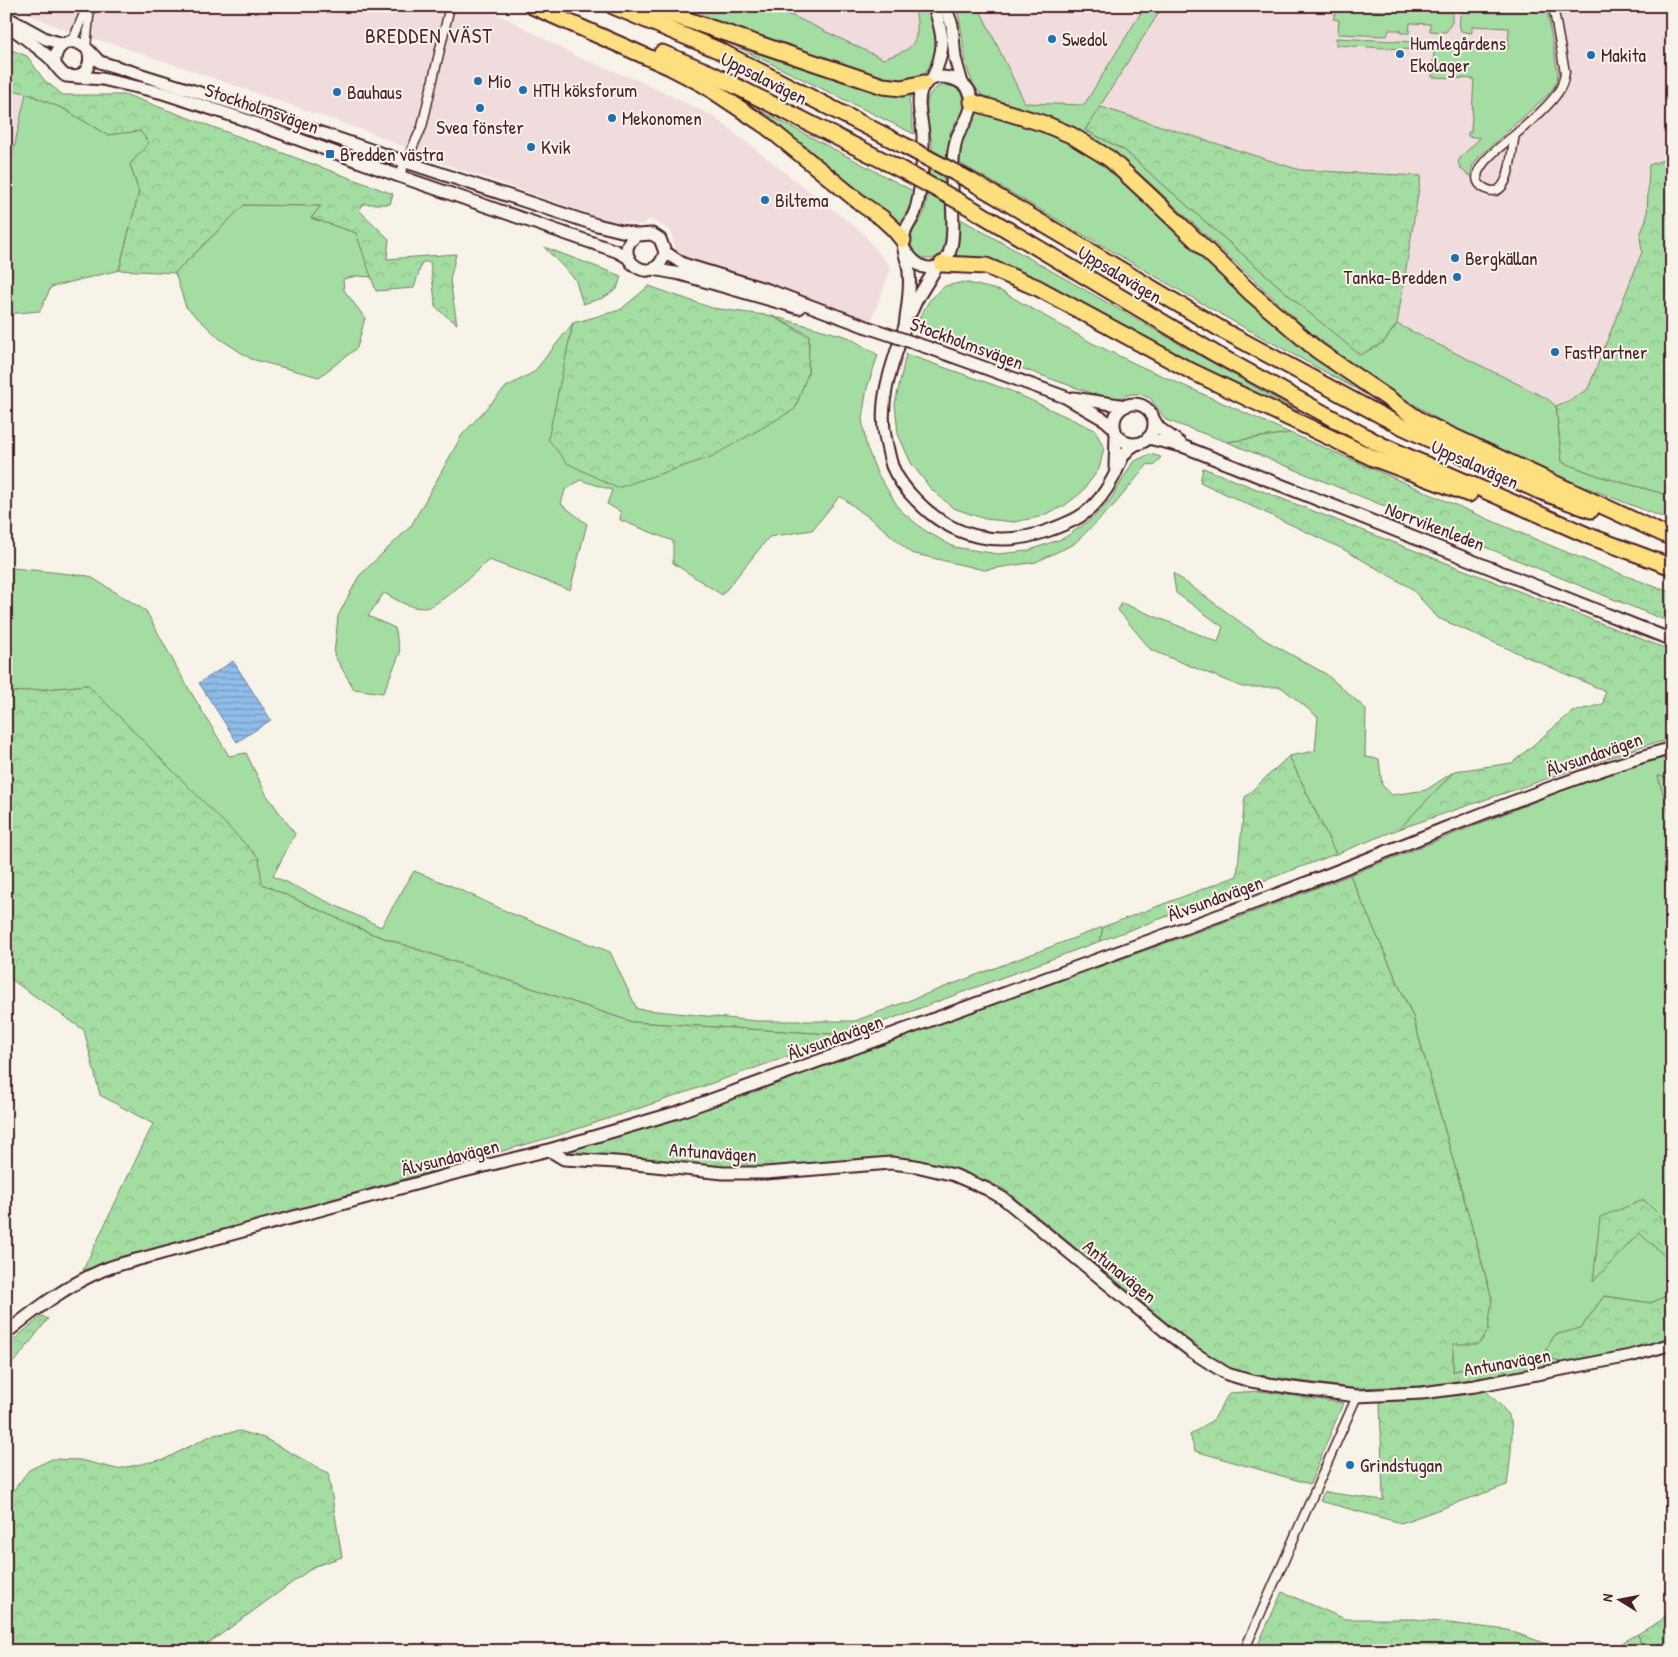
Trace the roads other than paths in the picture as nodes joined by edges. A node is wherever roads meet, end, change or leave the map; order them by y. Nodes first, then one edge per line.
1 (88, 6) edge
2 (450, 6) edge
3 (532, 6) edge
4 (553, 6) edge
5 (613, 6) edge
6 (646, 6) edge
7 (934, 6) edge
8 (945, 6) edge
9 (1553, 6) edge
10 (6, 17) edge
11 (6, 24) edge
12 (66, 43) junction
13 (88, 51) junction
14 (55, 63) junction
15 (78, 77) junction
16 (928, 81) junction
17 (962, 83) junction
18 (972, 102) junction
19 (1515, 135) junction
20 (406, 162) junction
21 (399, 176) junction
22 (638, 235) junction
23 (903, 244) junction
24 (664, 252) junction
25 (628, 258) junction
26 (939, 266) junction
27 (653, 269) junction
28 (860, 324) junction
29 (905, 326) junction
30 (1065, 397) junction
31 (1126, 406) junction
32 (1154, 420) junction
33 (1115, 431) junction
34 (1148, 438) junction
35 (1136, 444) junction
36 (1184, 447) junction
37 (1114, 477) junction
38 (1589, 536) junction
39 (1672, 539) edge
40 (1672, 567) edge
41 (1672, 640) edge
42 (1672, 748) edge
43 (549, 1150) junction
44 (6, 1333) edge
45 (1672, 1344) edge
46 (1356, 1396) junction
47 (1244, 1651) edge

1 - 12 street
1 - 13 street
2 - 20 street
3 - 23 highway
4 - 38 highway, Uppsalavägen, bridge
5 - 39 highway, Uppsalavägen, bridge
6 - 16 highway
7 - 16 street
8 - 17 street
9 - 19 street
10 - 12 street, Stockholmsvägen
11 - 14 street, Stockholmsvägen
12 - 13 street, Stockholmsvägen
12 - 14 street
13 - 15 street
13 - 20 street, Stockholmsvägen
14 - 15 street, Stockholmsvägen
15 - 21 street, Stockholmsvägen
16 - 17 street
16 - 23 street
17 - 18 street
18 - 26 street
18 - 39 highway
19 - 19 street
20 - 21 street
20 - 22 street, Stockholmsvägen
21 - 25 street, Stockholmsvägen
22 - 24 street, Stockholmsvägen
22 - 25 street
23 - 26 street
23 - 29 street
24 - 27 street
24 - 28 street, Stockholmsvägen
25 - 27 street, Stockholmsvägen
26 - 29 street
26 - 38 highway
27 - 28 street, Stockholmsvägen
28 - 30 street, Stockholmsvägen, bridge
29 - 37 street
30 - 31 street, Stockholmsvägen
30 - 33 street, Stockholmsvägen
31 - 32 street
31 - 33 street
32 - 34 street
32 - 36 street, Norrvikenleden
33 - 35 street
33 - 37 street
34 - 35 street
34 - 36 street, Norrvikenleden
35 - 37 street
36 - 41 street, Norrvikenleden
38 - 40 highway, Uppsalavägen
42 - 43 street, Älvsundavägen
43 - 44 street, Älvsundavägen
43 - 46 street, Antunavägen
45 - 46 street, Antunavägen
46 - 47 street

